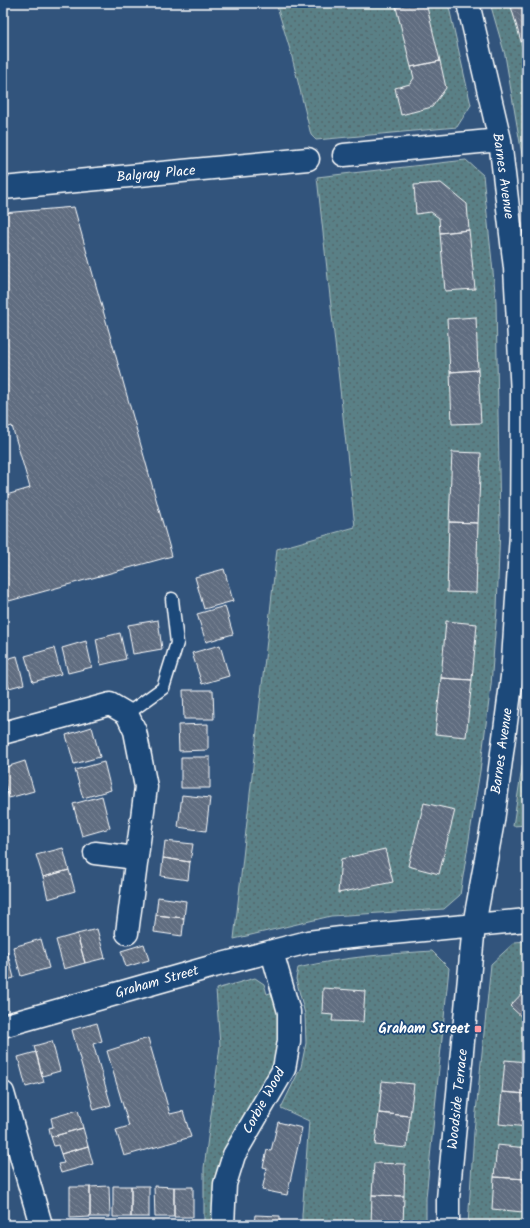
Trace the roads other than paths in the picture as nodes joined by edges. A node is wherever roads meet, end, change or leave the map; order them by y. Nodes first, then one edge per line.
1 (468, 3) edge
2 (500, 140) junction
3 (344, 155) dead end
4 (308, 159) dead end
5 (3, 188) edge
6 (172, 599) dead end
7 (127, 714) junction
8 (3, 732) edge
9 (94, 853) dead end
10 (136, 858) junction
11 (527, 920) edge
12 (474, 925) junction
13 (128, 932) dead end
14 (272, 952) junction
15 (3, 1026) edge
16 (3, 1093) edge
17 (41, 1225) edge
18 (223, 1225) edge
19 (448, 1225) edge

1 - 2 street, Barnes Avenue
2 - 3 street
2 - 12 street, Barnes Avenue
4 - 5 street, Balgray Place
6 - 7 lane
7 - 8 street
7 - 10 street
9 - 10 street
10 - 13 street
11 - 12 street, Graham Street
12 - 14 street, Graham Street
12 - 19 street, Woodside Terrace
14 - 15 street, Graham Street
14 - 18 street, Corbie Wood
16 - 17 street

